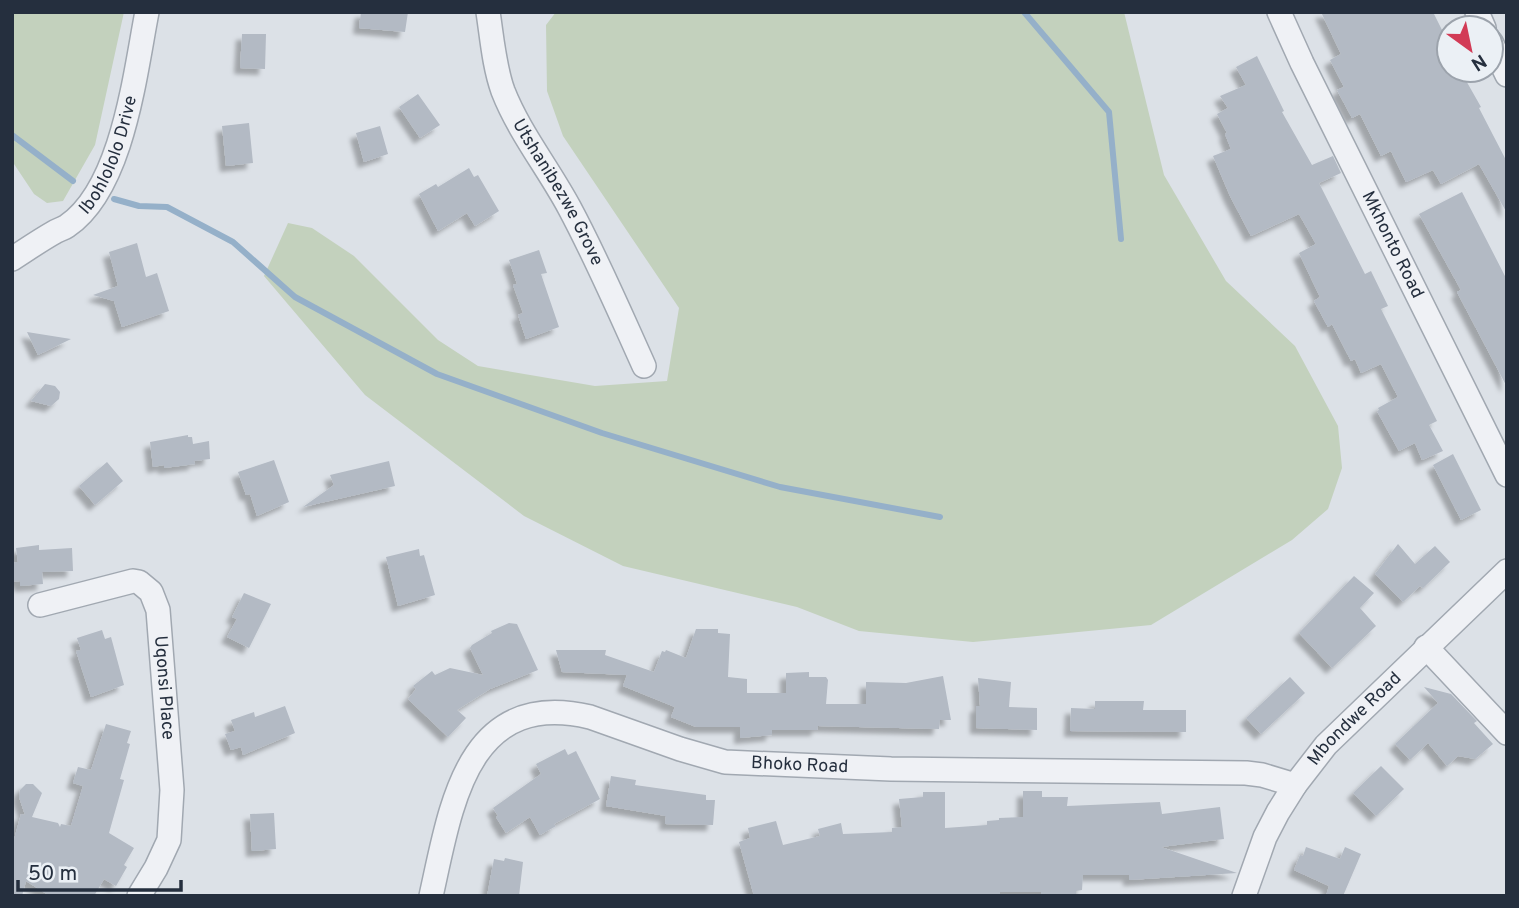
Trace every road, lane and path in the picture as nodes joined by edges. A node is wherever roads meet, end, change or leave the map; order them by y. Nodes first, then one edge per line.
1 (147, 12) edge
2 (488, 12) edge
3 (1279, 12) edge
4 (12, 259) edge
5 (644, 366) dead end
6 (1507, 475) edge
7 (1507, 571) edge
8 (40, 605) dead end
9 (1426, 647) junction
10 (1507, 733) edge
11 (1295, 785) junction
12 (139, 896) edge
13 (431, 896) edge
14 (1244, 896) edge

1 - 4 street, Ibohlololo Drive
2 - 5 street, Utshanibezwe Grove
3 - 6 street, Mkhonto Road
7 - 9 street, Mbondwe Road
8 - 12 street, Uqonsi Place
9 - 10 street
9 - 11 street, Mbondwe Road
11 - 13 street, Bhoko Road
11 - 14 street, Mbondwe Road

